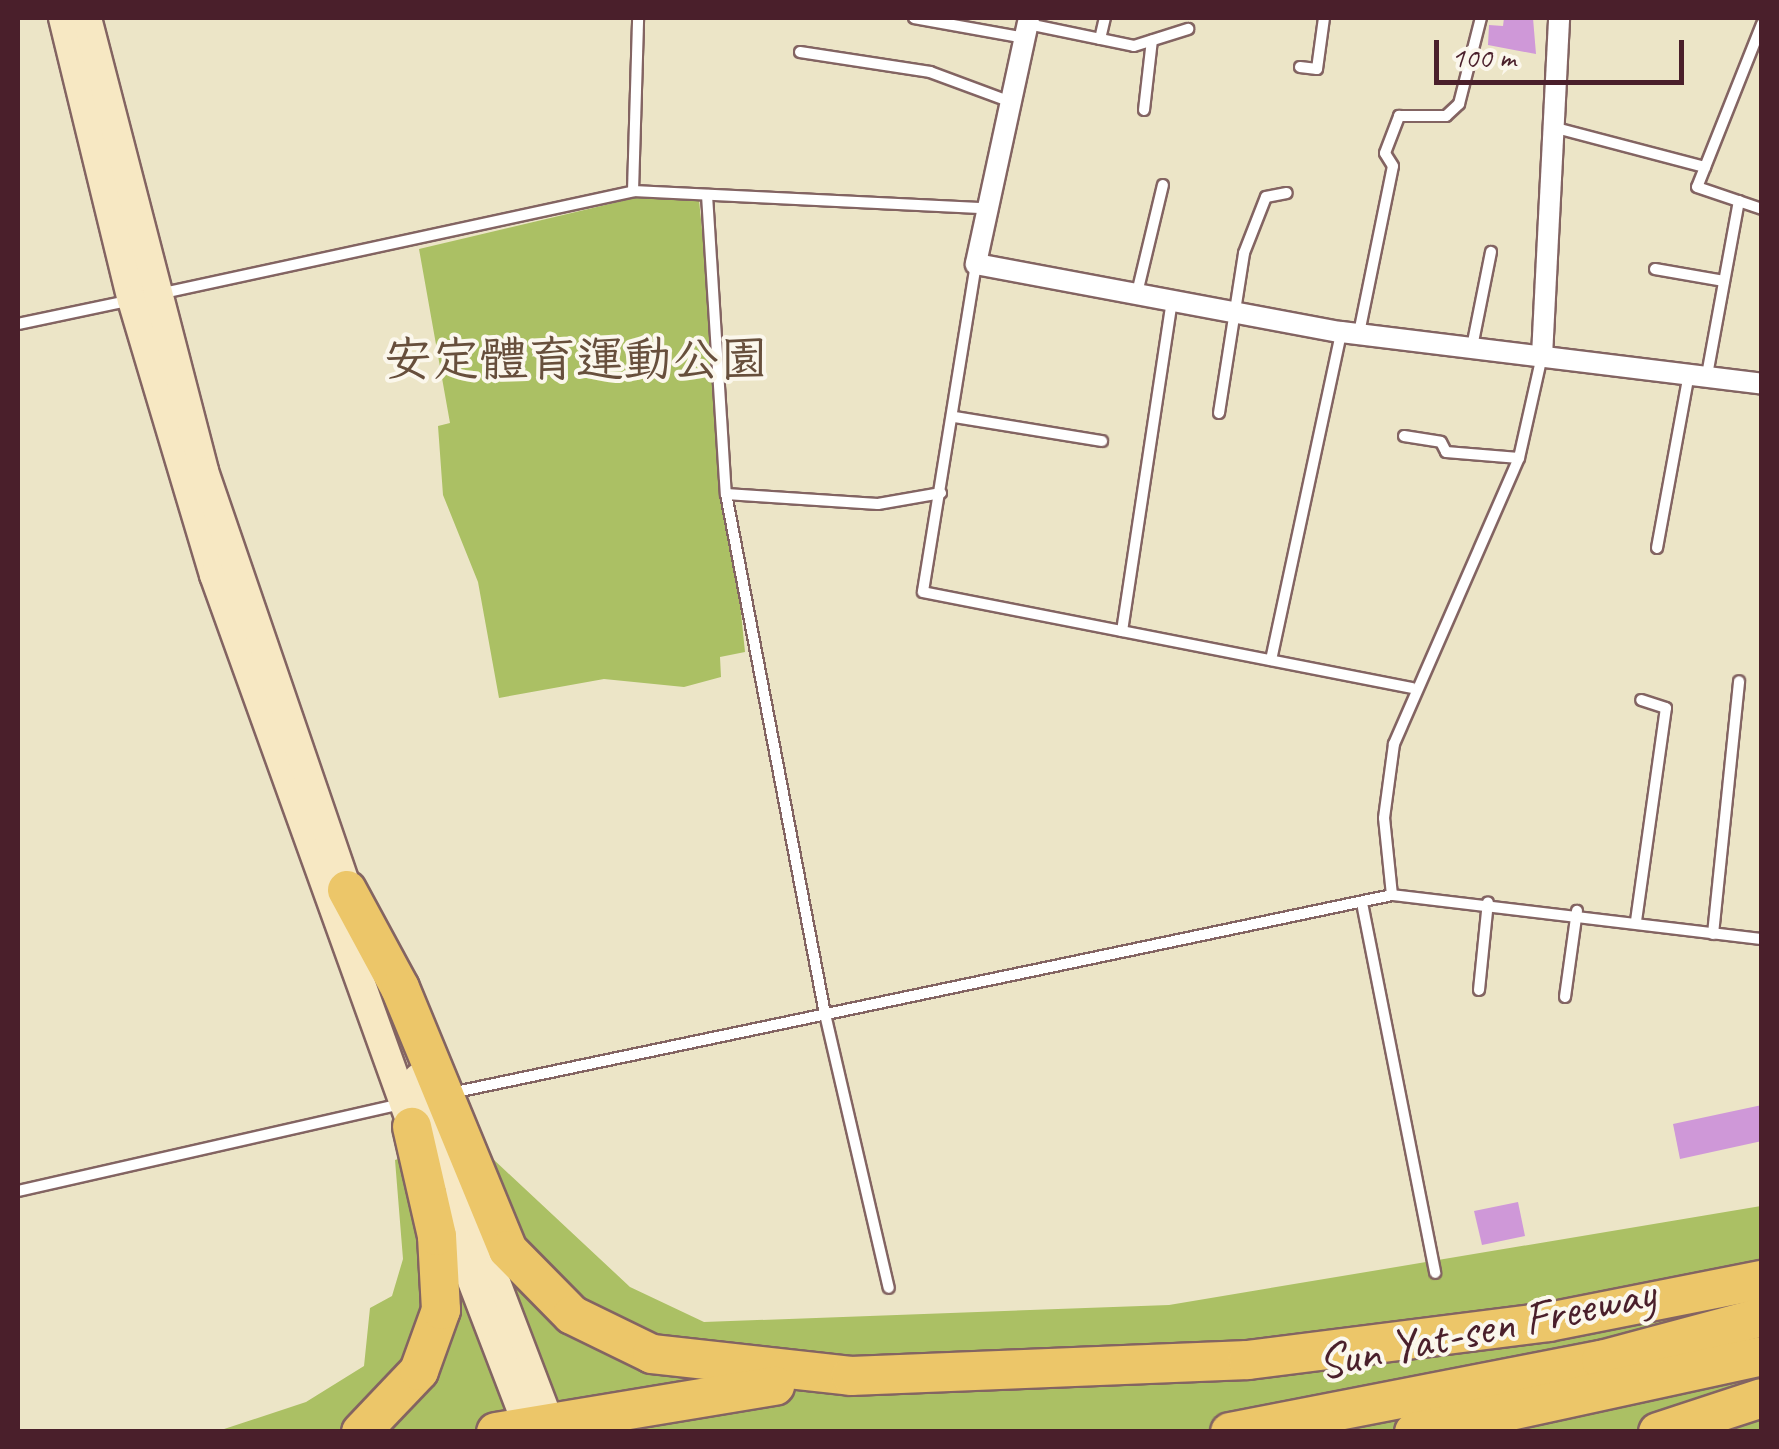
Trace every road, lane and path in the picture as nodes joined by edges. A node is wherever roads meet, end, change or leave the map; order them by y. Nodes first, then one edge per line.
1 (64, 18) edge
2 (86, 18) edge
3 (638, 18) edge
4 (914, 18) edge
5 (1105, 18) edge
6 (1324, 18) edge
7 (1481, 18) edge
8 (1559, 18) edge
9 (1762, 24) edge
10 (1028, 26) edge
11 (1188, 29) dead end
12 (1100, 39) junction
13 (1152, 40) junction
14 (800, 52) dead end
15 (1300, 67) dead end
16 (1011, 102) junction
17 (1144, 110) dead end
18 (1560, 129) junction
19 (1705, 167) junction
20 (1162, 185) dead end
21 (634, 191) junction
22 (1287, 193) dead end
23 (707, 195) junction
24 (1739, 201) junction
25 (986, 208) junction
26 (1762, 208) edge
27 (1490, 252) dead end
28 (976, 264) junction
29 (1656, 269) dead end
30 (1724, 281) junction
31 (1137, 293) junction
32 (143, 297) junction
33 (1173, 299) junction
34 (1236, 311) junction
35 (18, 324) edge
36 (1350, 333) junction
37 (1472, 348) junction
38 (1542, 356) junction
39 (1698, 374) junction
40 (1762, 384) edge
41 (1219, 413) dead end
42 (955, 418) junction
43 (1404, 436) dead end
44 (1102, 441) dead end
45 (1518, 458) junction
46 (941, 492) junction
47 (726, 494) junction
48 (1657, 548) dead end
49 (1122, 631) junction
50 (1271, 660) junction
51 (1739, 681) dead end
52 (1412, 688) junction
53 (1641, 700) dead end
54 (346, 890) joint
55 (1392, 895) junction
56 (1488, 902) junction
57 (1362, 903) junction
58 (1576, 911) junction
59 (1636, 922) junction
60 (1713, 934) junction
61 (1762, 939) edge
62 (1480, 990) dead end
63 (1565, 997) dead end
64 (825, 1014) junction
65 (420, 1106) junction
66 (18, 1192) edge
67 (1435, 1273) dead end
68 (1762, 1280) edge
69 (889, 1288) dead end
70 (1762, 1317) edge
71 (1762, 1356) edge
72 (851, 1376) junction
73 (1762, 1398) edge
74 (531, 1427) edge
75 (361, 1432) edge
76 (1230, 1432) edge
77 (1414, 1432) edge
78 (1658, 1432) edge

1 - 32 main road
2 - 32 main road
3 - 21 lane
4 - 10 lane
5 - 12 lane
6 - 15 lane
7 - 36 lane
8 - 18 street
9 - 19 lane
10 - 12 lane
10 - 16 street
11 - 13 lane
12 - 13 lane
13 - 17 lane
14 - 16 lane
16 - 25 street
18 - 19 lane
18 - 38 street
19 - 24 lane
20 - 31 lane
21 - 23 lane
21 - 32 lane
22 - 34 lane
23 - 25 lane
23 - 47 lane
24 - 26 lane
24 - 30 lane
25 - 28 street
27 - 37 lane
28 - 31 street
28 - 42 lane
29 - 30 lane
30 - 39 lane
31 - 33 street
32 - 35 lane
32 - 54 main road
32 - 65 main road
33 - 34 street
33 - 49 lane
34 - 36 street
34 - 41 lane
36 - 37 street
36 - 50 lane
37 - 38 street
38 - 39 street
38 - 45 lane
39 - 40 street
39 - 48 lane
42 - 44 lane
42 - 46 lane
43 - 45 lane
45 - 52 lane
46 - 47 lane
46 - 49 lane
47 - 64 lane
49 - 50 lane
50 - 52 lane
51 - 60 lane
52 - 55 lane
53 - 59 lane
54 - 65 highway
55 - 56 lane
55 - 57 lane
56 - 58 lane
56 - 62 lane
57 - 64 lane
57 - 67 lane
58 - 59 lane
58 - 63 lane
59 - 60 lane
60 - 61 lane
64 - 65 lane
64 - 69 lane
65 - 66 lane
65 - 72 highway
65 - 74 main road
65 - 75 highway
68 - 72 highway
70 - 76 highway, Sun Yat-sen Freeway
71 - 77 highway, Sun Yat-sen Freeway
72 - 74 highway
73 - 78 highway

